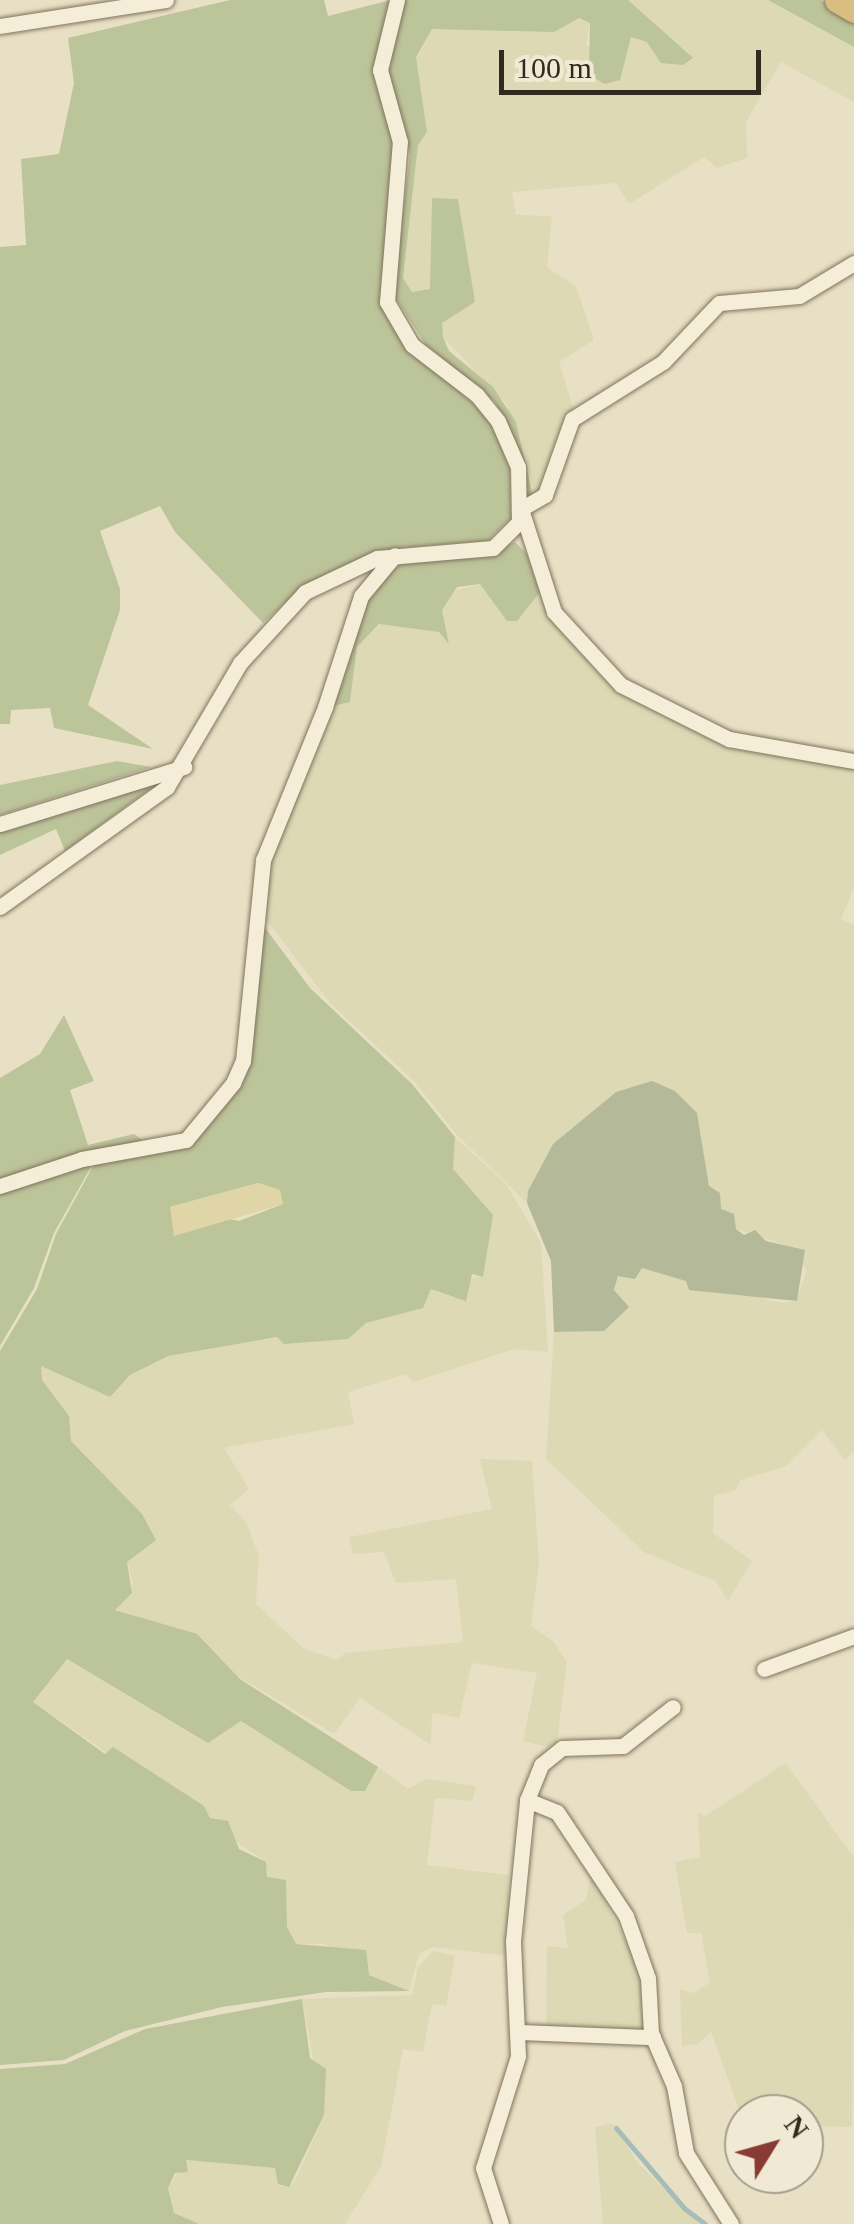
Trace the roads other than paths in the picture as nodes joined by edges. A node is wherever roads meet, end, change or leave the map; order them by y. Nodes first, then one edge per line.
1 (166, 0) edge
2 (397, 0) edge
3 (836, 0) edge
4 (854, 10) edge
5 (0, 26) edge
6 (854, 263) edge
7 (521, 509) junction
8 (395, 555) junction
9 (854, 761) edge
10 (184, 767) junction
11 (0, 824) edge
12 (0, 906) edge
13 (0, 1186) edge
14 (854, 1636) edge
15 (764, 1669) dead end
16 (673, 1708) dead end
17 (527, 1800) junction
18 (520, 2032) junction
19 (653, 2037) junction
20 (501, 2224) edge
21 (731, 2224) edge

1 - 5 street
2 - 7 street
3 - 4 highway
6 - 7 street
7 - 8 street
7 - 9 street
8 - 10 street
8 - 13 street
10 - 11 street
10 - 12 street
14 - 15 street
16 - 17 street
17 - 18 street
17 - 19 street
18 - 19 street
18 - 20 street
19 - 21 street

